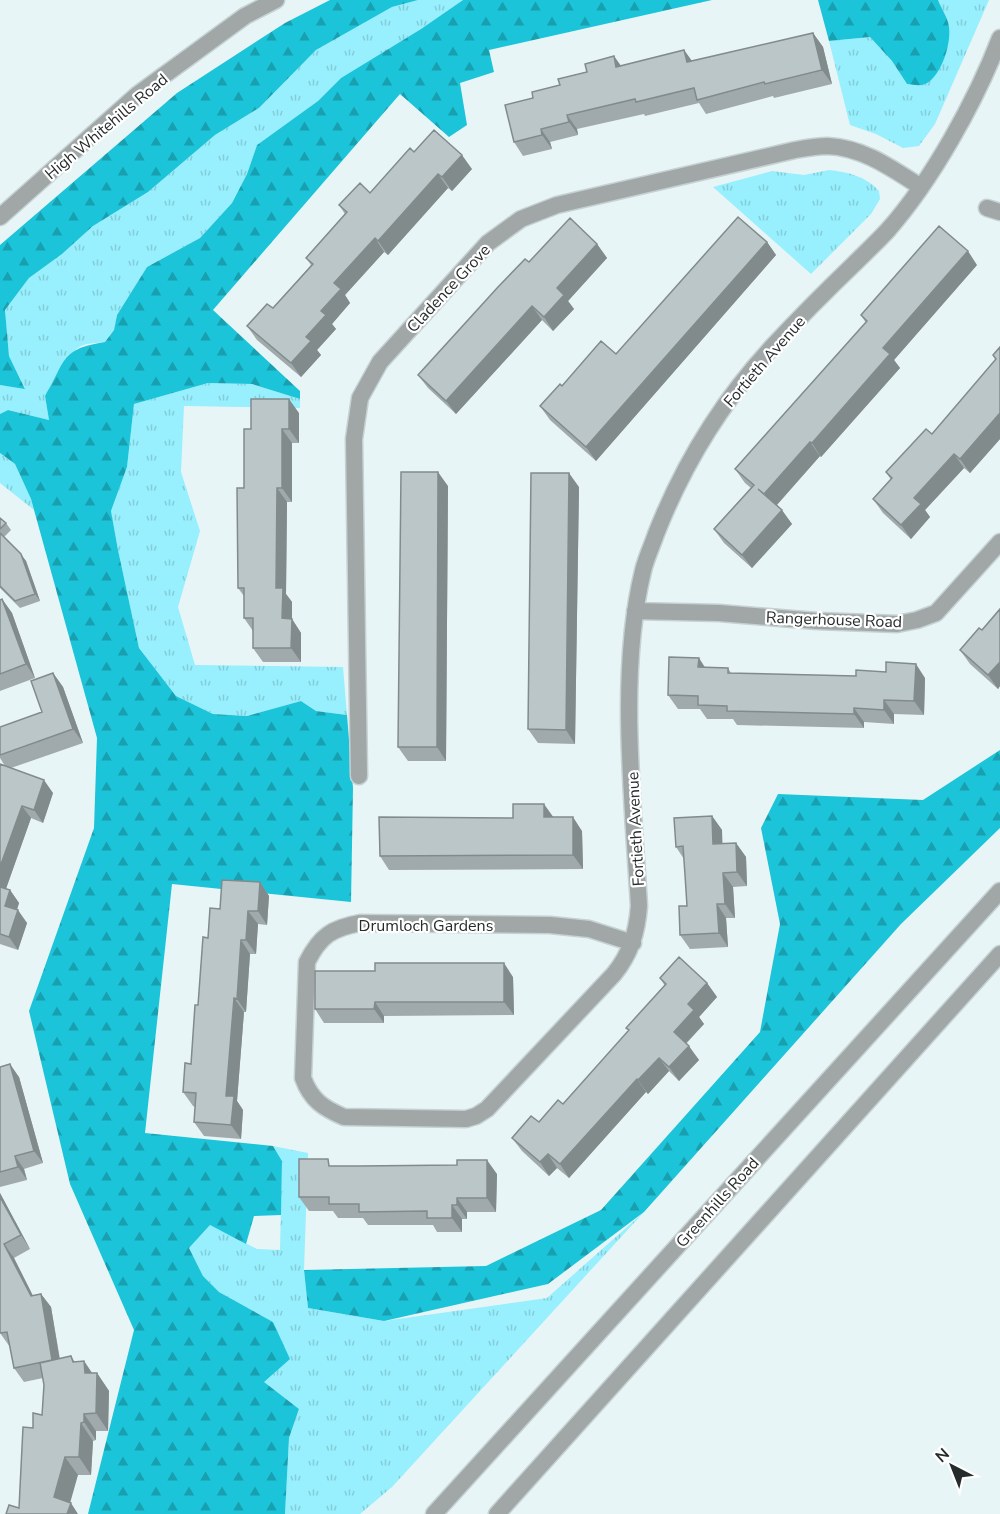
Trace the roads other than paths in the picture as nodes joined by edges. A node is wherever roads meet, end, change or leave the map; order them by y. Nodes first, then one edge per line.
1 (276, 0) edge
2 (1000, 38) edge
3 (921, 187) junction
4 (0, 217) edge
5 (1000, 542) edge
6 (635, 611) junction
7 (359, 776) dead end
8 (1000, 891) edge
9 (633, 943) junction
10 (1000, 954) edge
11 (435, 1514) edge
12 (497, 1514) edge

1 - 4 street, High Whitehills Road
2 - 3 street, Fortieth Avenue
3 - 6 street, Fortieth Avenue
3 - 7 street, Cladence Grove
5 - 6 street, Rangerhouse Road
6 - 9 street, Fortieth Avenue
8 - 11 street, Greenhills Road
9 - 9 street, Drumloch Gardens
10 - 12 street

